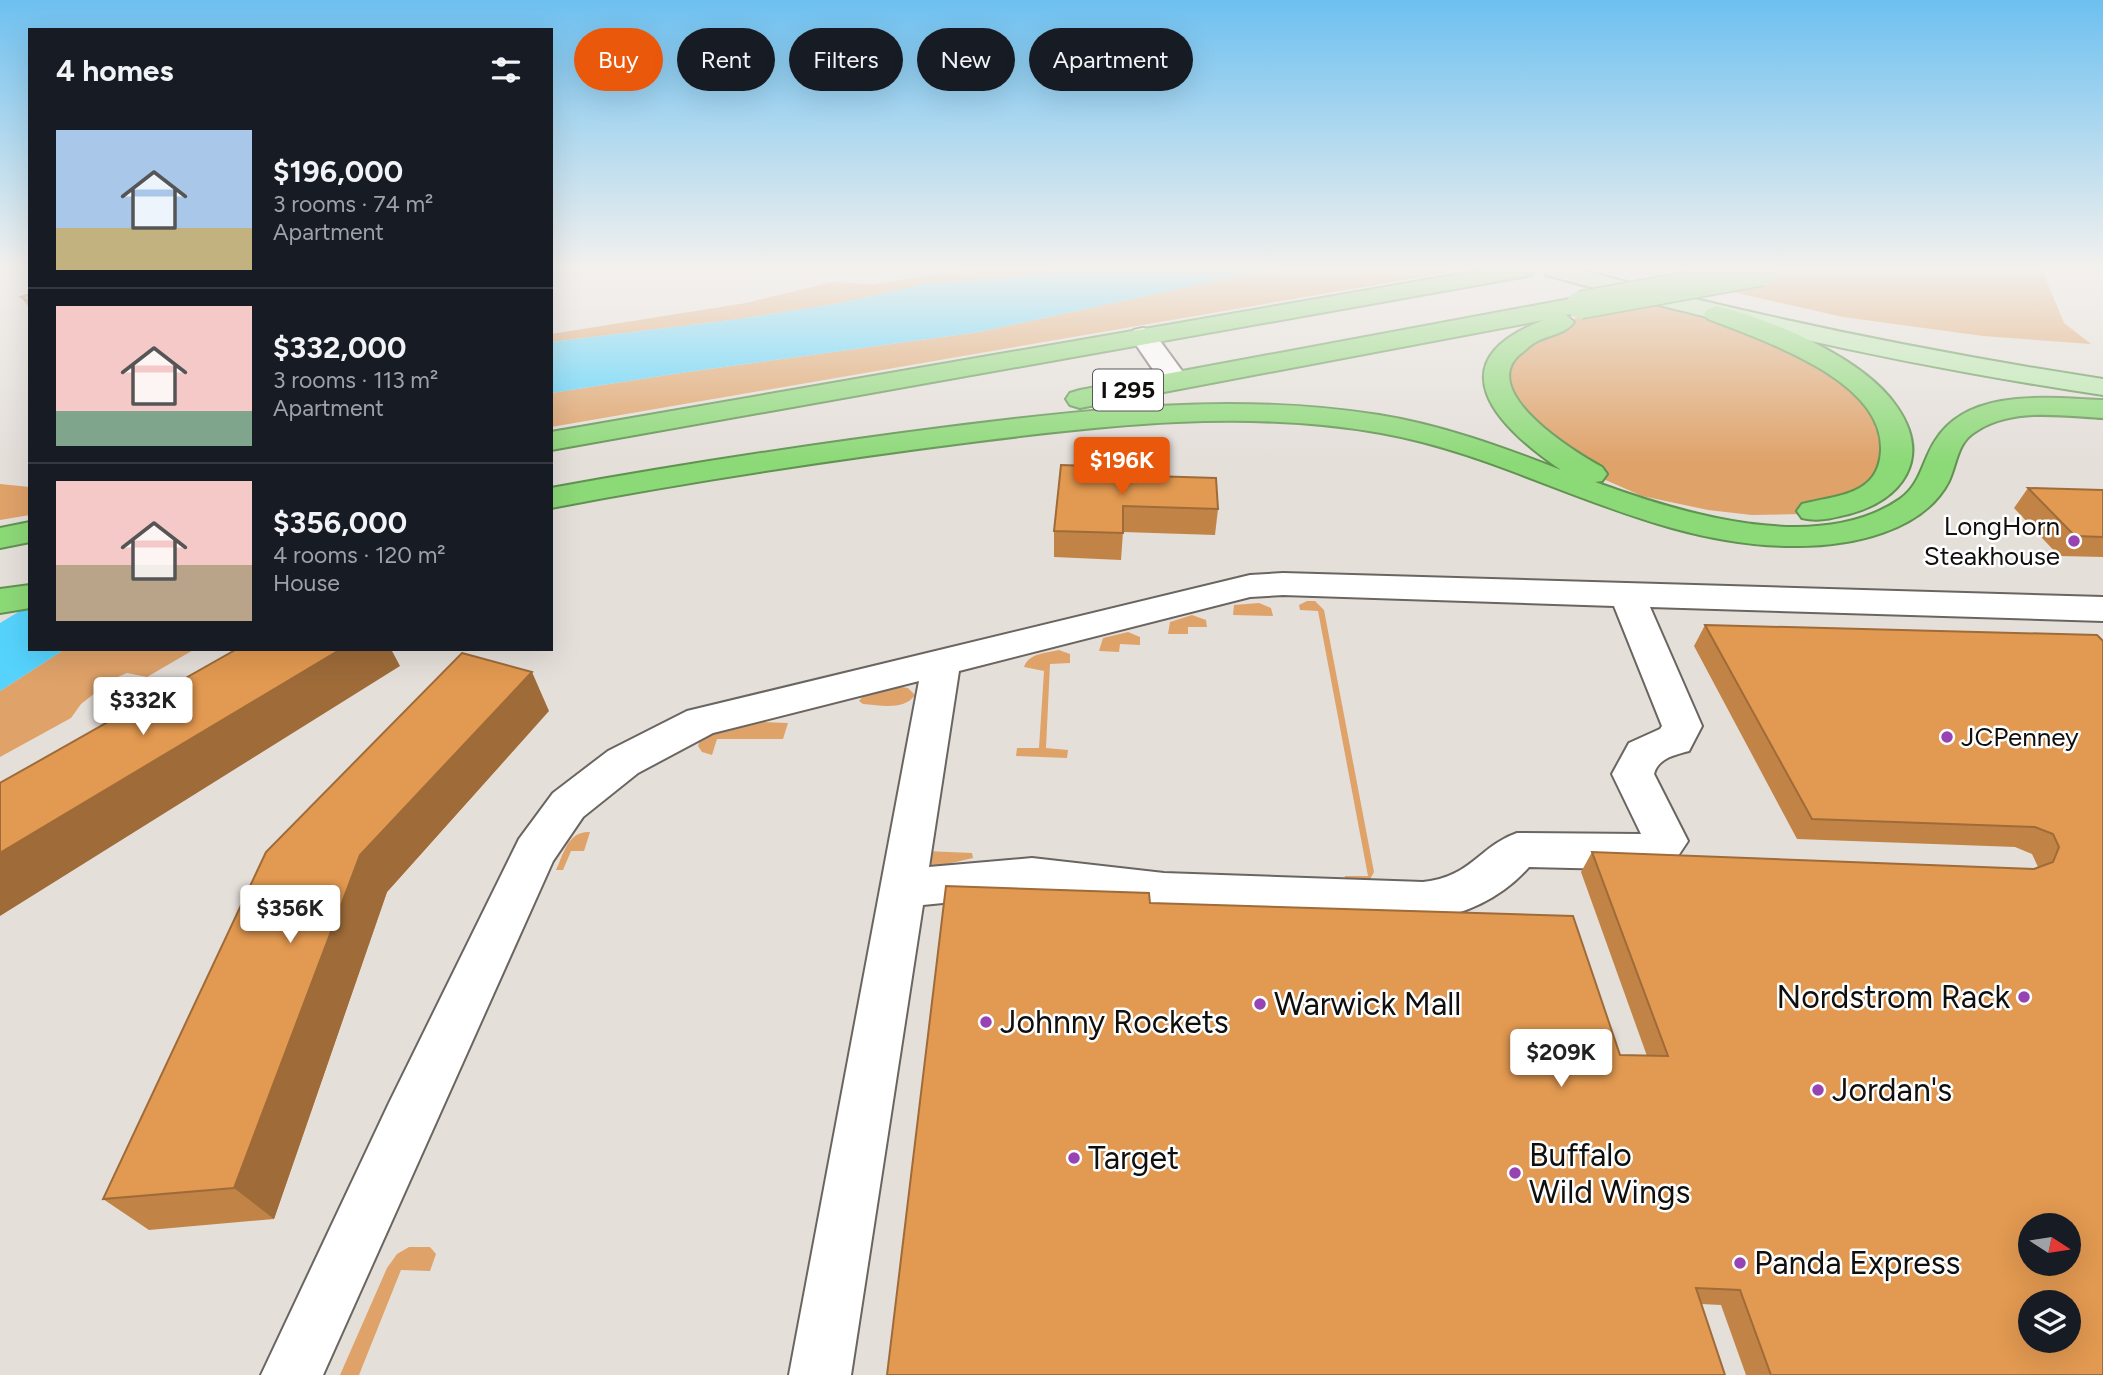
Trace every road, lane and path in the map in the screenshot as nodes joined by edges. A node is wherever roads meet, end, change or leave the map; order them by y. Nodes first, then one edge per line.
1 (1154, 334) edge
2 (1439, 334) edge
3 (1532, 334) edge
4 (1769, 334) edge
5 (1812, 334) edge
6 (1931, 334) edge
7 (1143, 336) junction
8 (2103, 362) edge
9 (1175, 381) junction
10 (2103, 387) edge
11 (2094, 410) edge
12 (553, 441) edge
13 (676, 475) junction
14 (553, 498) edge
15 (28, 532) edge
16 (0, 538) edge
17 (28, 596) edge
18 (1627, 596) junction
19 (0, 601) edge
20 (2095, 618) edge
21 (941, 663) junction
22 (903, 889) junction
23 (292, 1375) edge
24 (820, 1375) edge

1 - 7 highway, I 295
2 - 9 highway, I 295
3 - 4 highway
5 - 10 main road
6 - 8 main road
7 - 9 lane
7 - 12 highway, I 295
9 - 13 highway, I 295
11 - 13 highway
13 - 14 highway, I 295
15 - 16 highway
17 - 19 highway
18 - 20 lane
18 - 21 lane
18 - 22 lane
21 - 22 lane
21 - 23 lane
22 - 24 lane

